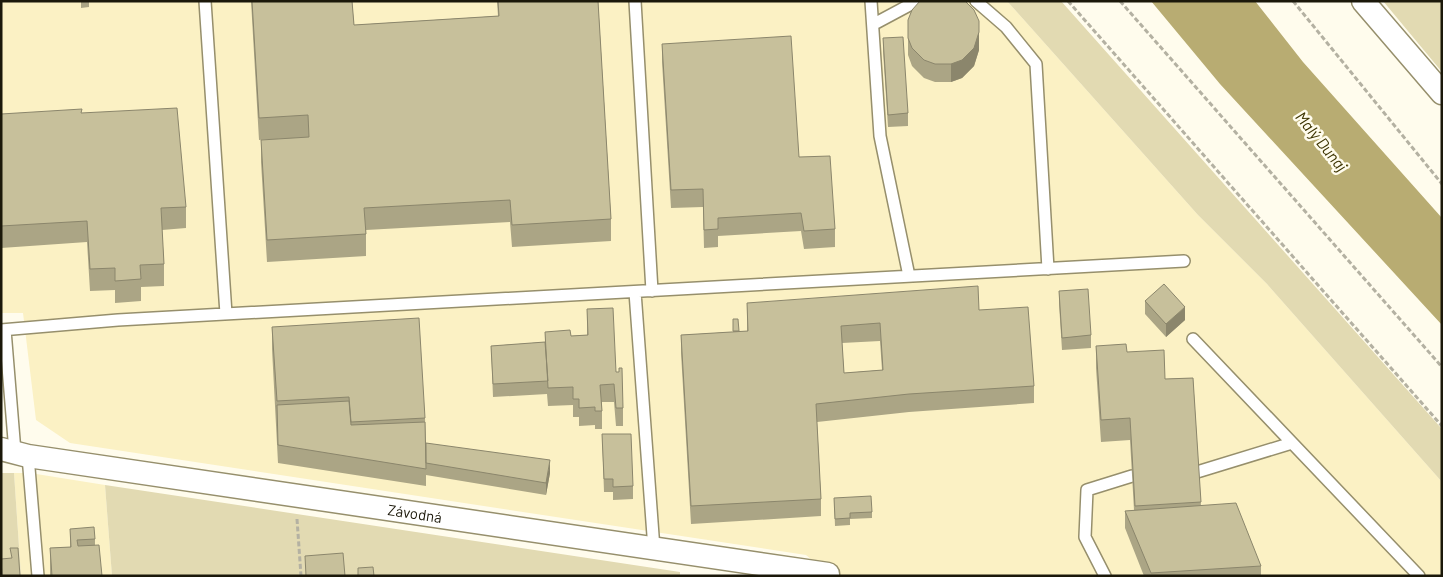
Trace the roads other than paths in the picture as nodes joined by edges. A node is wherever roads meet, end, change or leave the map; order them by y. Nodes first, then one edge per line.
1 (206, 1) edge
2 (635, 1) edge
3 (871, 1) edge
4 (917, 1) edge
5 (976, 1) edge
6 (1363, 1) edge
7 (874, 24) junction
8 (1442, 93) edge
9 (1184, 261) dead end
10 (1048, 269) junction
11 (909, 276) junction
12 (652, 291) junction
13 (634, 292) junction
14 (226, 314) junction
15 (3, 330) edge
16 (1193, 339) dead end
17 (1292, 443) junction
18 (15, 452) edge
19 (1197, 472) edge
20 (1132, 476) edge
21 (654, 548) junction
22 (831, 575) edge
23 (38, 576) edge
24 (1105, 576) edge
25 (1420, 576) edge

1 - 14 lane
2 - 12 lane
3 - 7 lane
4 - 7 lane
5 - 10 lane
6 - 8 street
7 - 11 lane
9 - 10 lane
10 - 11 lane
11 - 12 lane
12 - 13 lane
13 - 14 lane
13 - 21 lane
14 - 15 lane
15 - 18 lane
16 - 17 lane
17 - 19 lane
17 - 25 lane
18 - 21 street, Závodná
18 - 23 lane
20 - 24 lane
21 - 22 street, Závodná

